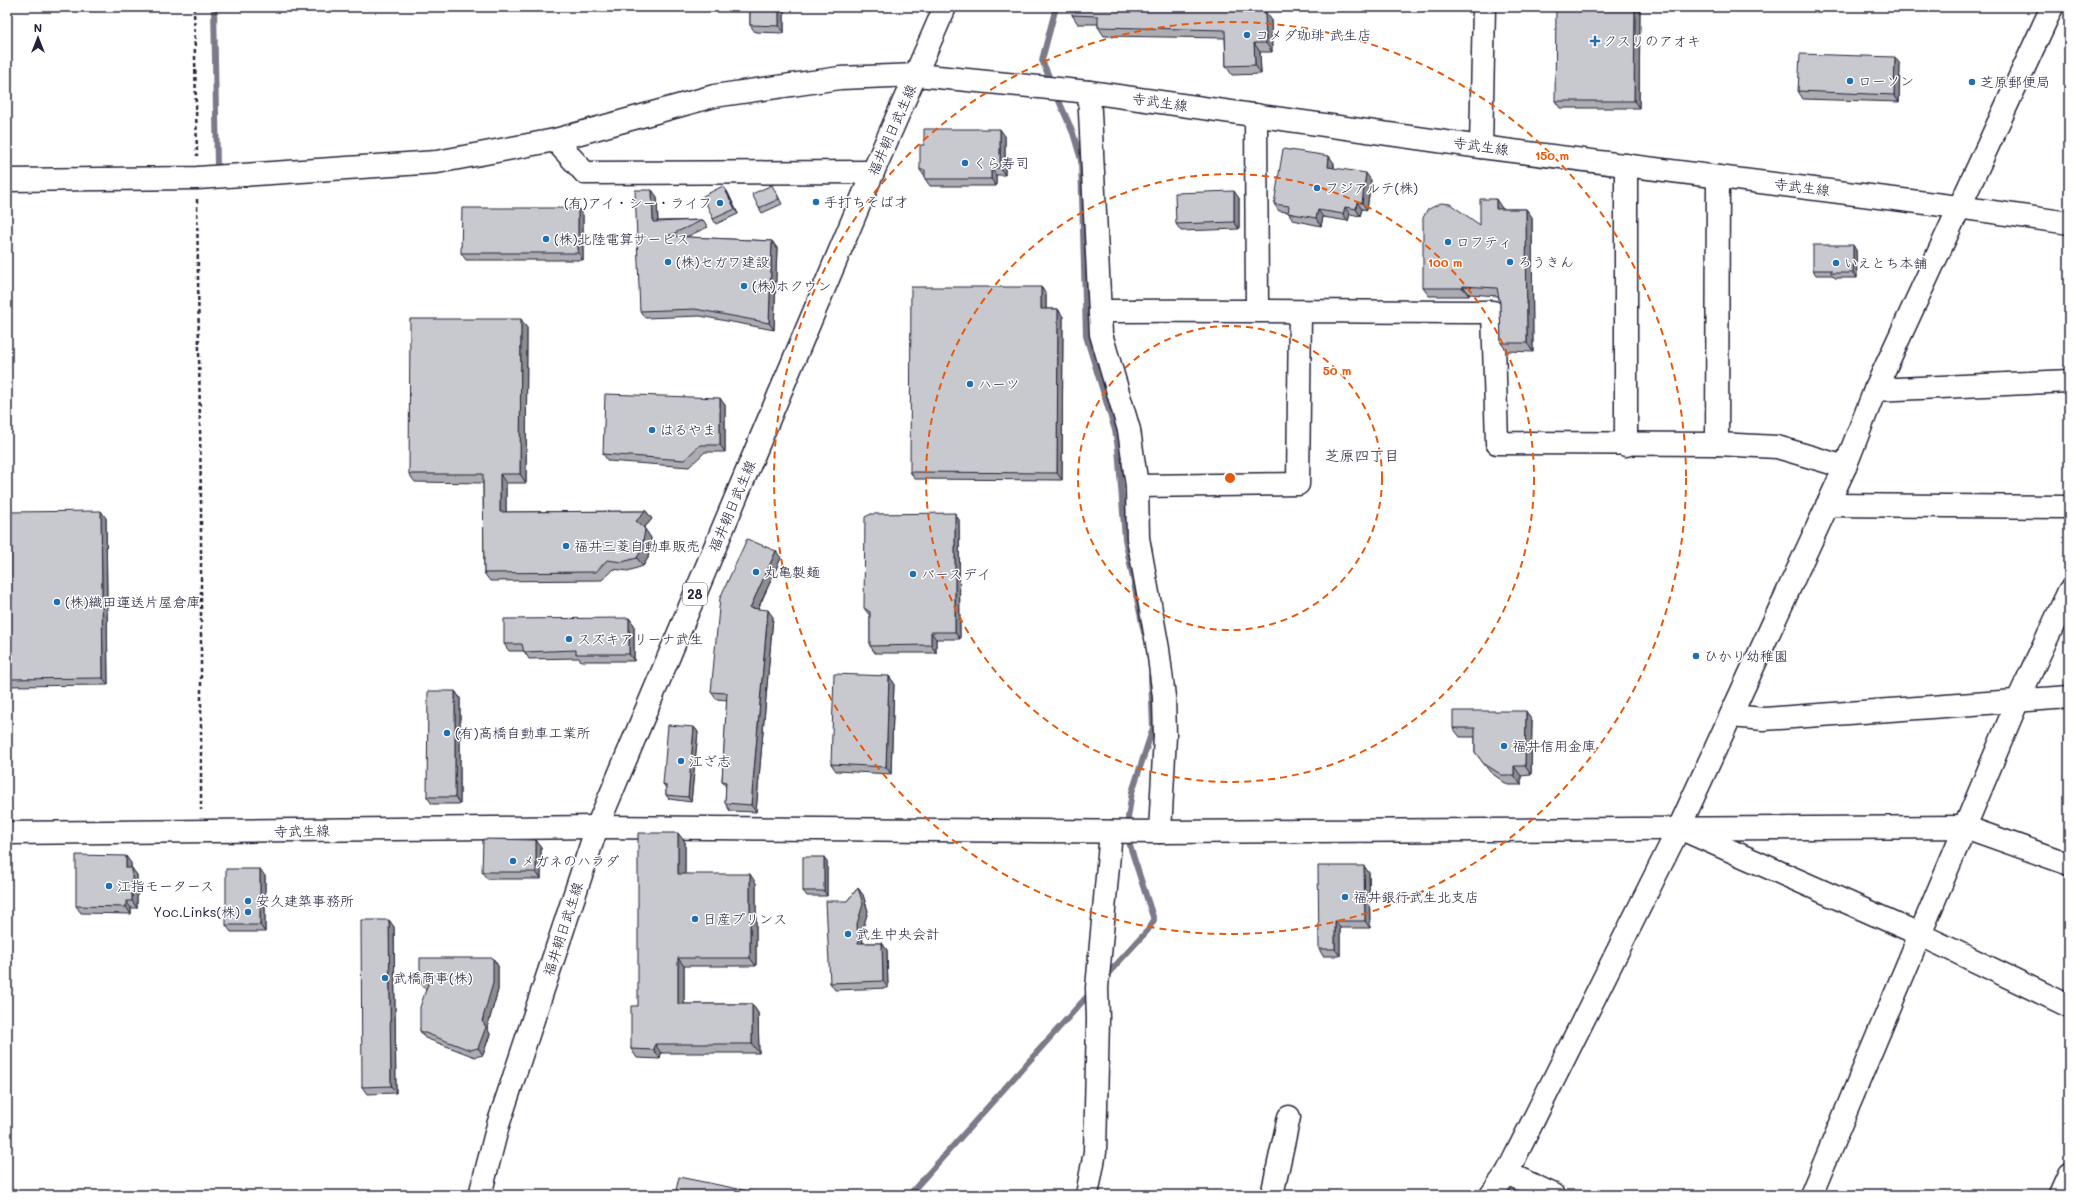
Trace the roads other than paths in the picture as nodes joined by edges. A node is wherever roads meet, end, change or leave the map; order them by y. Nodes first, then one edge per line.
1 (945, 7) edge
2 (1484, 7) edge
3 (2052, 7) edge
4 (917, 75) junction
5 (1089, 92) junction
6 (1256, 115) junction
7 (555, 140) junction
8 (1481, 147) junction
9 (1626, 165) junction
10 (873, 172) junction
11 (1718, 177) junction
12 (7, 180) edge
13 (1958, 207) junction
14 (2069, 223) edge
15 (1257, 310) junction
16 (1100, 312) junction
17 (1300, 312) junction
18 (2069, 382) edge
19 (1875, 390) junction
20 (1717, 444) junction
21 (1626, 445) junction
22 (1845, 467) junction
23 (1137, 486) junction
24 (1827, 505) junction
25 (2069, 507) edge
26 (2069, 591) edge
27 (2069, 697) edge
28 (2018, 700) junction
29 (1730, 716) junction
30 (597, 827) junction
31 (1965, 827) junction
32 (1679, 828) junction
33 (1111, 832) junction
34 (1160, 832) junction
35 (7, 833) edge
36 (2069, 864) edge
37 (1919, 934) junction
38 (2069, 1006) edge
39 (1289, 1117) dead end
40 (2069, 1175) edge
41 (1500, 1186) edge
42 (480, 1195) edge
43 (1086, 1195) edge
44 (1272, 1195) edge
45 (1554, 1195) edge
46 (1811, 1195) edge
47 (2060, 1195) edge

1 - 4 street, 福井朝日武生線 / 28
2 - 8 street
3 - 13 street
4 - 5 street, 寺武生線
4 - 7 street, 寺武生線
4 - 10 street, 福井朝日武生線 / 28
5 - 6 street, 寺武生線
5 - 16 street
6 - 8 street, 寺武生線
6 - 15 street
7 - 10 street
7 - 12 street, 寺武生線
8 - 9 street, 寺武生線
9 - 11 street, 寺武生線
9 - 21 street
10 - 30 street, 福井朝日武生線 / 28
11 - 13 street, 寺武生線
11 - 20 street
13 - 14 street, 寺武生線
13 - 19 street
15 - 16 street
15 - 17 street
16 - 23 street
17 - 21 street
17 - 23 street
18 - 19 street
19 - 22 street
20 - 21 street
20 - 22 street
22 - 24 street
23 - 34 street
24 - 25 street
24 - 29 street
26 - 28 street
27 - 28 street
28 - 29 street
28 - 31 street
29 - 32 street
30 - 33 street, 寺武生線
30 - 35 street, 寺武生線
30 - 42 street, 福井朝日武生線 / 28
31 - 32 street, 寺武生線
31 - 36 street, 寺武生線
31 - 37 street
32 - 34 street, 寺武生線
32 - 37 street
32 - 41 street
33 - 34 street, 寺武生線
33 - 43 street
37 - 38 street
37 - 46 street
39 - 44 street
40 - 47 street
41 - 45 street

